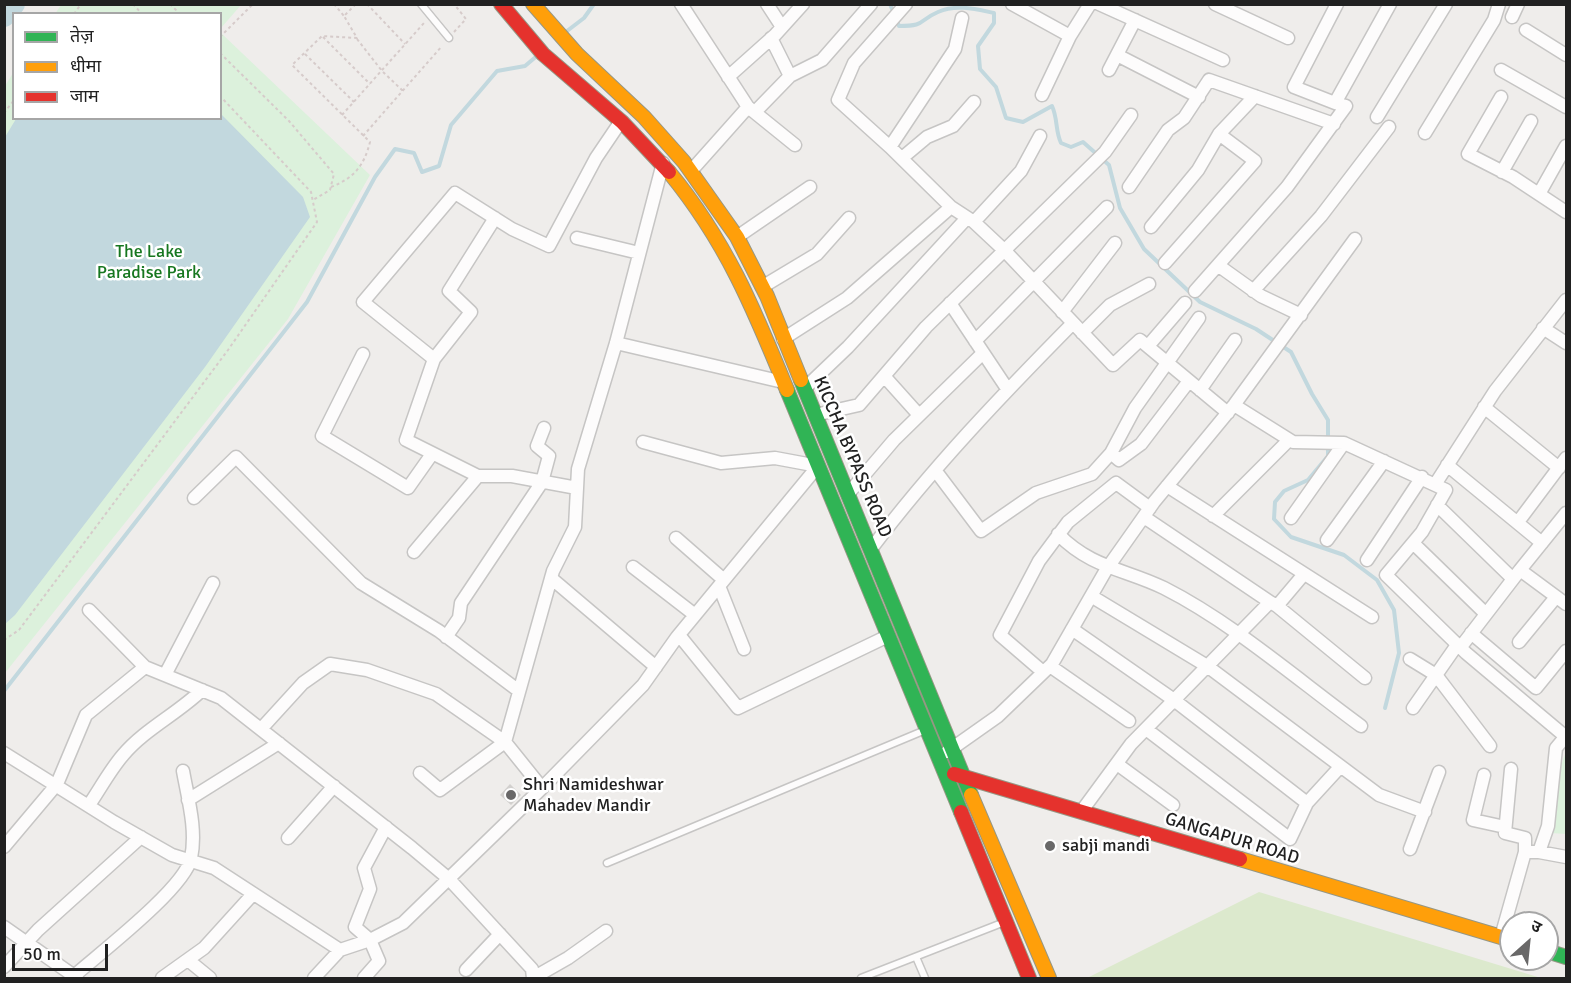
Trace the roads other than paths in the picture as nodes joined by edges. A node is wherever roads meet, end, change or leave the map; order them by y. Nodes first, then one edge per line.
1 (421, 4) edge
2 (501, 4) edge
3 (767, 4) edge
4 (803, 4) edge
5 (871, 4) edge
6 (1012, 4) edge
7 (1090, 4) edge
8 (1099, 4) edge
9 (1215, 4) edge
10 (1337, 4) edge
11 (1390, 4) edge
12 (1446, 4) edge
13 (1498, 4) edge
14 (1518, 4) edge
15 (683, 5) edge
16 (904, 7) edge
17 (538, 10) edge
18 (1512, 17) dead end
19 (962, 18) dead end
20 (1135, 20) junction
21 (782, 27) junction
22 (1526, 30) dead end
23 (1070, 36) junction
24 (449, 38) road end
25 (1288, 38) dead end
26 (771, 39) junction
27 (1117, 55) junction
28 (1566, 55) edge
29 (1223, 60) dead end
30 (1109, 70) dead end
31 (1501, 70) dead end
32 (790, 76) junction
33 (728, 77) junction
34 (1042, 95) dead end
35 (1255, 96) junction
36 (1199, 97) junction
37 (1501, 97) dead end
38 (974, 102) dead end
39 (1335, 103) junction
40 (1566, 107) edge
41 (752, 110) junction
42 (1131, 115) dead end
43 (1377, 117) dead end
44 (621, 121) junction
45 (1531, 121) dead end
46 (1334, 124) junction
47 (1389, 127) dead end
48 (1425, 133) dead end
49 (1218, 134) junction
50 (1040, 136) dead end
51 (795, 145) dead end
52 (1566, 146) edge
53 (890, 147) junction
54 (902, 158) junction
55 (663, 163) junction
56 (691, 171) junction
57 (1502, 172) junction
58 (810, 187) dead end
59 (1129, 188) dead end
60 (1539, 194) junction
61 (951, 207) junction
62 (1107, 207) dead end
63 (1566, 212) edge
64 (495, 218) junction
65 (849, 218) dead end
66 (970, 221) junction
67 (1151, 227) dead end
68 (734, 233) junction
69 (577, 238) dead end
70 (717, 238) junction
71 (1355, 239) dead end
72 (1115, 243) dead end
73 (1005, 251) junction
74 (639, 253) junction
75 (1165, 263) dead end
76 (1219, 266) junction
77 (1033, 280) junction
78 (1149, 284) dead end
79 (762, 287) junction
80 (1195, 291) dead end
81 (1253, 291) junction
82 (1566, 300) edge
83 (950, 303) junction
84 (1185, 303) dead end
85 (1062, 312) junction
86 (1301, 315) junction
87 (1199, 318) dead end
88 (1073, 323) junction
89 (1544, 328) junction
90 (1082, 333) junction
91 (783, 339) junction
92 (975, 340) junction
93 (1234, 340) dead end
94 (616, 343) junction
95 (1566, 343) edge
96 (1148, 346) junction
97 (363, 354) dead end
98 (983, 354) junction
99 (434, 359) junction
100 (1169, 364) junction
101 (884, 376) junction
102 (1190, 381) junction
103 (783, 382) junction
104 (804, 389) junction
105 (1008, 390) junction
106 (1200, 390) junction
107 (1484, 408) junction
108 (1231, 409) junction
109 (815, 415) junction
110 (919, 415) junction
111 (544, 428) dead end
112 (1289, 440) junction
113 (643, 442) dead end
114 (1340, 443) junction
115 (1111, 453) junction
116 (432, 454) junction
117 (834, 460) junction
118 (1384, 461) junction
119 (1563, 463) edge
120 (1447, 465) junction
121 (818, 466) junction
122 (935, 470) junction
123 (478, 476) junction
124 (1422, 477) junction
125 (542, 482) junction
126 (1436, 483) junction
127 (1167, 486) junction
128 (577, 488) junction
129 (848, 494) junction
130 (194, 498) dead end
131 (1437, 505) junction
132 (1147, 513) junction
133 (1566, 513) edge
134 (1214, 516) junction
135 (1290, 518) dead end
136 (1518, 522) junction
137 (1058, 534) junction
138 (676, 538) dead end
139 (1327, 540) dead end
140 (1413, 543) junction
141 (1542, 543) junction
142 (871, 549) junction
143 (414, 552) dead end
144 (855, 554) junction
145 (1367, 560) dead end
146 (633, 567) dead end
147 (1107, 567) junction
148 (1304, 574) junction
149 (1517, 574) junction
150 (551, 578) junction
151 (213, 583) dead end
152 (721, 583) junction
153 (1090, 596) junction
154 (1561, 600) edge
155 (1274, 604) junction
156 (89, 610) dead end
157 (1486, 614) junction
158 (695, 615) junction
159 (1372, 617) dead end
160 (1072, 629) junction
161 (1471, 633) junction
162 (679, 635) junction
163 (1237, 635) junction
164 (888, 636) junction
165 (446, 637) junction
166 (1519, 642) dead end
167 (1459, 646) junction
168 (744, 649) dead end
169 (1566, 651) edge
170 (1410, 659) dead end
171 (1207, 666) junction
172 (145, 667) junction
173 (656, 667) junction
174 (1047, 669) junction
175 (165, 675) junction
176 (1436, 675) junction
177 (1365, 678) dead end
178 (202, 690) junction
179 (519, 691) junction
180 (1174, 700) junction
181 (1413, 708) dead end
182 (1129, 721) dead end
183 (943, 723) junction
184 (1360, 726) dead end
185 (261, 729) junction
186 (927, 729) junction
187 (1146, 729) junction
188 (1566, 736) edge
189 (505, 742) junction
190 (279, 743) junction
191 (1490, 746) dead end
192 (953, 748) junction
193 (4, 753) edge
194 (938, 758) junction
195 (1117, 764) junction
196 (1340, 767) junction
197 (1511, 769) dead end
198 (183, 771) dead end
199 (944, 771) junction
200 (1439, 772) dead end
201 (420, 773) dead end
202 (1484, 775) dead end
203 (965, 778) junction
204 (57, 784) junction
205 (334, 786) junction
206 (542, 788) junction
207 (188, 800) junction
208 (1307, 803) junction
209 (1173, 805) dead end
210 (89, 806) junction
211 (978, 811) junction
212 (1081, 812) junction
213 (1425, 812) junction
214 (962, 818) junction
215 (386, 827) junction
216 (1505, 827) junction
217 (141, 837) junction
218 (288, 838) dead end
219 (4, 846) edge
220 (1410, 849) dead end
221 (1525, 852) junction
222 (1539, 852) junction
223 (1566, 857) edge
224 (191, 861) junction
225 (607, 863) dead end
226 (449, 879) junction
227 (253, 894) junction
228 (1512, 911) edge
229 (1005, 922) junction
230 (4, 927) edge
231 (606, 931) dead end
232 (500, 934) junction
233 (1499, 937) edge
234 (370, 939) junction
235 (26, 943) junction
236 (340, 950) junction
237 (916, 957) junction
238 (188, 960) junction
239 (4, 967) edge
240 (466, 970) dead end
241 (76, 977) edge
242 (162, 978) edge
243 (210, 978) edge
244 (314, 978) edge
245 (364, 978) edge
246 (533, 978) edge
247 (861, 978) edge
248 (925, 978) edge
249 (1029, 978) edge
250 (1049, 978) edge

1 - 24 lane
2 - 44 main road
3 - 21 street
4 - 21 street
5 - 32 street
6 - 23 street
7 - 23 street
8 - 20 street
9 - 25 street
10 - 39 street
11 - 39 street
12 - 43 street
13 - 48 street
14 - 18 street
15 - 33 street
16 - 53 street
17 - 56 main road, KICCHA BYPASS ROAD
19 - 53 street
20 - 27 street
20 - 29 street
21 - 26 street
22 - 28 street
23 - 34 street
26 - 32 street
26 - 33 street
27 - 30 street
27 - 36 street
31 - 40 street
32 - 41 street
33 - 41 street
35 - 36 street
35 - 46 street
35 - 49 street
36 - 59 street
37 - 57 street
38 - 54 street
39 - 46 street
41 - 51 street
41 - 56 street
42 - 73 street
44 - 55 main road
44 - 64 street
45 - 57 street
46 - 76 street
47 - 81 street
49 - 67 street
49 - 75 street
50 - 66 street
52 - 60 street
53 - 54 street
54 - 61 street
55 - 70 main road
55 - 74 street
56 - 68 main road, KICCHA BYPASS ROAD
57 - 60 street
58 - 68 street
60 - 63 street
61 - 66 street
61 - 91 street
62 - 77 street
64 - 99 street
64 - 99 street
65 - 79 street
66 - 73 street
66 - 104 street
68 - 70 main road
68 - 79 main road, KICCHA BYPASS ROAD
69 - 74 street
70 - 103 main road
71 - 86 street
72 - 85 street
73 - 77 street
73 - 83 street
74 - 94 street
76 - 80 street
76 - 81 street
77 - 85 street
77 - 92 street
78 - 90 street
79 - 91 main road, KICCHA BYPASS ROAD
81 - 86 street
82 - 89 street
83 - 92 street
83 - 101 street
84 - 96 street
85 - 88 street
86 - 108 street
87 - 100 street
88 - 90 street
88 - 105 street
89 - 95 street
89 - 107 street
90 - 96 street
91 - 104 main road, KICCHA BYPASS ROAD
92 - 98 street
93 - 106 street
94 - 103 street
94 - 128 street
96 - 100 street
97 - 116 street
98 - 105 street
98 - 110 street
99 - 116 street
100 - 102 street
100 - 115 street
101 - 109 street
101 - 110 street
102 - 106 street
102 - 115 street
103 - 121 main road
104 - 109 main road, KICCHA BYPASS ROAD
105 - 122 street
106 - 108 street
107 - 119 street
107 - 120 street
108 - 112 street
108 - 127 street
109 - 117 main road, KICCHA BYPASS ROAD
110 - 129 street
111 - 125 street
112 - 114 street
112 - 134 street
113 - 121 street
114 - 118 street
114 - 135 street
115 - 122 street
116 - 123 street
117 - 121 main road
117 - 129 main road, KICCHA BYPASS ROAD
118 - 124 street
118 - 139 street
119 - 136 street
120 - 126 street
120 - 136 street
121 - 144 main road
121 - 152 street
122 - 142 street
123 - 125 street
123 - 143 street
124 - 126 street
124 - 145 street
125 - 128 street
125 - 165 street
126 - 131 street
127 - 132 street
127 - 134 street
128 - 150 street
129 - 142 main road, KICCHA BYPASS ROAD
130 - 165 street
131 - 140 street
131 - 149 street
132 - 137 street
132 - 147 street
132 - 155 street
133 - 141 street
134 - 148 street
136 - 141 street
137 - 147 street
137 - 174 street
138 - 152 street
140 - 157 street
140 - 167 street
141 - 149 street
142 - 144 main road
142 - 183 main road, KICCHA BYPASS ROAD
144 - 164 main road
146 - 158 street
147 - 153 street
147 - 163 street
148 - 155 street
148 - 159 street
149 - 154 street
149 - 157 street
150 - 173 street
150 - 179 street
151 - 175 street
152 - 158 street
152 - 168 street
153 - 160 street
153 - 171 street
154 - 166 street
155 - 163 street
155 - 177 street
156 - 172 street
157 - 161 street
158 - 162 street
160 - 174 street
160 - 180 street
161 - 167 street
161 - 169 street
162 - 164 street
162 - 173 street
163 - 171 street
163 - 184 street
164 - 186 main road
165 - 179 street
167 - 176 street
167 - 188 street
170 - 176 street
171 - 180 street
171 - 196 street
172 - 175 street
172 - 204 street
173 - 206 street
174 - 182 street
174 - 192 street
175 - 178 street
176 - 181 street
176 - 191 street
178 - 185 street
178 - 210 street
179 - 189 street
180 - 187 street
180 - 208 street
183 - 186 main road
183 - 192 main road, KICCHA BYPASS ROAD
185 - 189 street
185 - 190 street
186 - 194 main road
186 - 225 lane
187 - 195 street
187 - 208 street
188 - 222 street
189 - 201 street
189 - 206 street
190 - 205 street
190 - 207 street
192 - 194 street
192 - 203 main road, KICCHA BYPASS ROAD
193 - 204 street
194 - 199 main road
195 - 209 street
195 - 212 street
196 - 208 street
196 - 213 street
197 - 216 street
198 - 207 street
199 - 203 main road, GANGAPUR ROAD
199 - 214 main road
200 - 213 street
202 - 216 street
203 - 211 main road, KICCHA BYPASS ROAD
203 - 212 main road, GANGAPUR ROAD
204 - 210 street
204 - 219 street
205 - 215 street
205 - 218 street
206 - 226 street
207 - 224 street
210 - 217 street
211 - 214 main road
211 - 250 main road, KICCHA BYPASS ROAD
212 - 233 main road, GANGAPUR ROAD
213 - 220 street
214 - 229 main road
215 - 226 street
215 - 234 street
216 - 221 street
217 - 224 street
217 - 235 street
221 - 222 street
221 - 228 street
222 - 223 street
224 - 227 street
224 - 241 street
226 - 232 street
226 - 234 street
227 - 236 street
227 - 238 street
229 - 237 lane
229 - 249 main road
230 - 235 street
231 - 246 street
232 - 240 street
232 - 246 street
234 - 236 street
234 - 245 street
235 - 239 street
235 - 241 street
236 - 244 street
237 - 247 lane
237 - 248 lane
238 - 242 street
238 - 243 street

